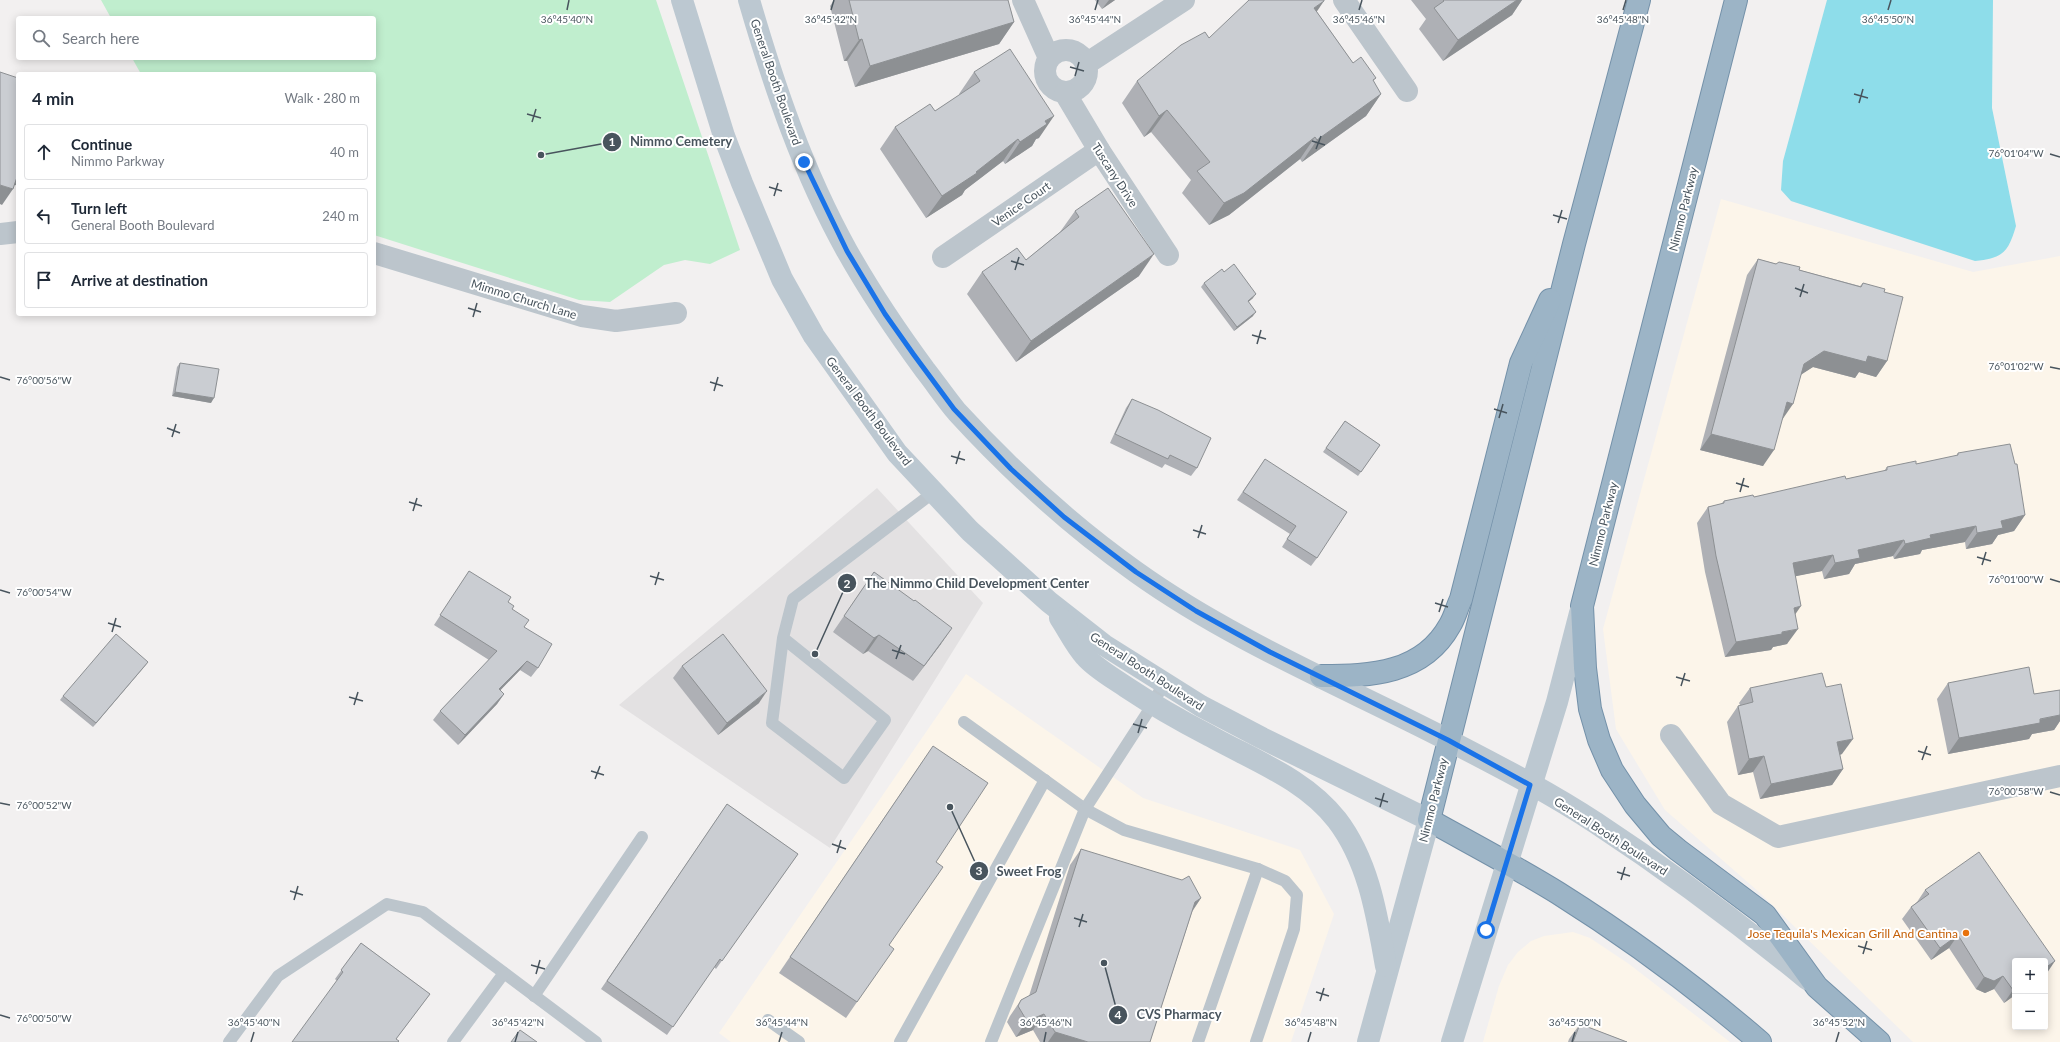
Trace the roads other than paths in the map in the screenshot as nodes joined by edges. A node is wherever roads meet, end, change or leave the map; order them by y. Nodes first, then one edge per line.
1 (682, 0) edge
2 (749, 0) edge
3 (1024, 0) edge
4 (1184, 0) edge
5 (1344, 0) edge
6 (1639, 0) edge
7 (1736, 0) edge
8 (1049, 58) junction
9 (1086, 64) junction
10 (1407, 91) dead end
11 (1065, 93) junction
12 (1099, 150) junction
13 (16, 232) edge
14 (0, 234) edge
15 (1574, 244) junction
16 (376, 254) edge
17 (1168, 255) dead end
18 (943, 257) dead end
19 (676, 313) dead end
20 (934, 492) junction
21 (1049, 602) junction
22 (1582, 606) junction
23 (783, 638) junction
24 (1321, 676) junction
25 (1163, 684) junction
26 (1153, 704) junction
27 (964, 722) dead end
28 (1671, 735) dead end
29 (1448, 740) junction
30 (2060, 776) edge
31 (1045, 780) junction
32 (1530, 785) junction
33 (1085, 809) junction
34 (1429, 820) junction
35 (642, 837) dead end
36 (1506, 863) junction
37 (1258, 869) junction
38 (1387, 971) junction
39 (504, 973) junction
40 (1817, 987) junction
41 (534, 996) junction
42 (768, 1020) dead end
43 (229, 1042) edge
44 (453, 1042) edge
45 (596, 1042) edge
46 (799, 1042) edge
47 (900, 1042) edge
48 (991, 1042) edge
49 (1198, 1042) edge
50 (1256, 1042) edge
51 (1368, 1042) edge
52 (1452, 1042) edge
53 (1760, 1042) edge
54 (1878, 1042) edge

1 - 20 main road, General Booth Boulevard
2 - 24 main road, General Booth Boulevard
3 - 8 street
4 - 9 street
5 - 10 street
6 - 15 highway, Nimmo Parkway
7 - 22 highway, Nimmo Parkway
8 - 9 street
8 - 11 street
9 - 11 street
11 - 12 street, Tuscany Drive
12 - 17 street, Tuscany Drive
12 - 18 street, Venice Court
13 - 14 street
15 - 24 highway
15 - 29 highway, Nimmo Parkway
16 - 19 street, Mimmo Church Lane
20 - 21 main road, General Booth Boulevard
20 - 23 lane
21 - 25 main road, General Booth Boulevard
21 - 26 main road
22 - 32 main road, Nimmo Parkway
22 - 40 highway
23 - 23 lane
24 - 29 main road, General Booth Boulevard
25 - 26 lane
25 - 34 main road, General Booth Boulevard
26 - 33 lane
26 - 38 main road
27 - 31 lane
28 - 30 street
29 - 32 main road, General Booth Boulevard
29 - 34 highway, Nimmo Parkway
31 - 33 lane
31 - 47 lane
32 - 36 main road, Nimmo Parkway
32 - 40 main road, General Booth Boulevard
33 - 37 lane
33 - 48 lane
34 - 36 highway, General Booth Boulevard
34 - 38 main road, Nimmo Parkway
35 - 41 lane
36 - 52 main road, Nimmo Parkway
36 - 53 highway, General Booth Boulevard
37 - 49 lane
37 - 50 lane
38 - 51 main road, Nimmo Parkway
39 - 41 lane
39 - 43 lane
39 - 44 lane
40 - 54 highway, General Booth Boulevard
41 - 45 lane
42 - 46 lane

